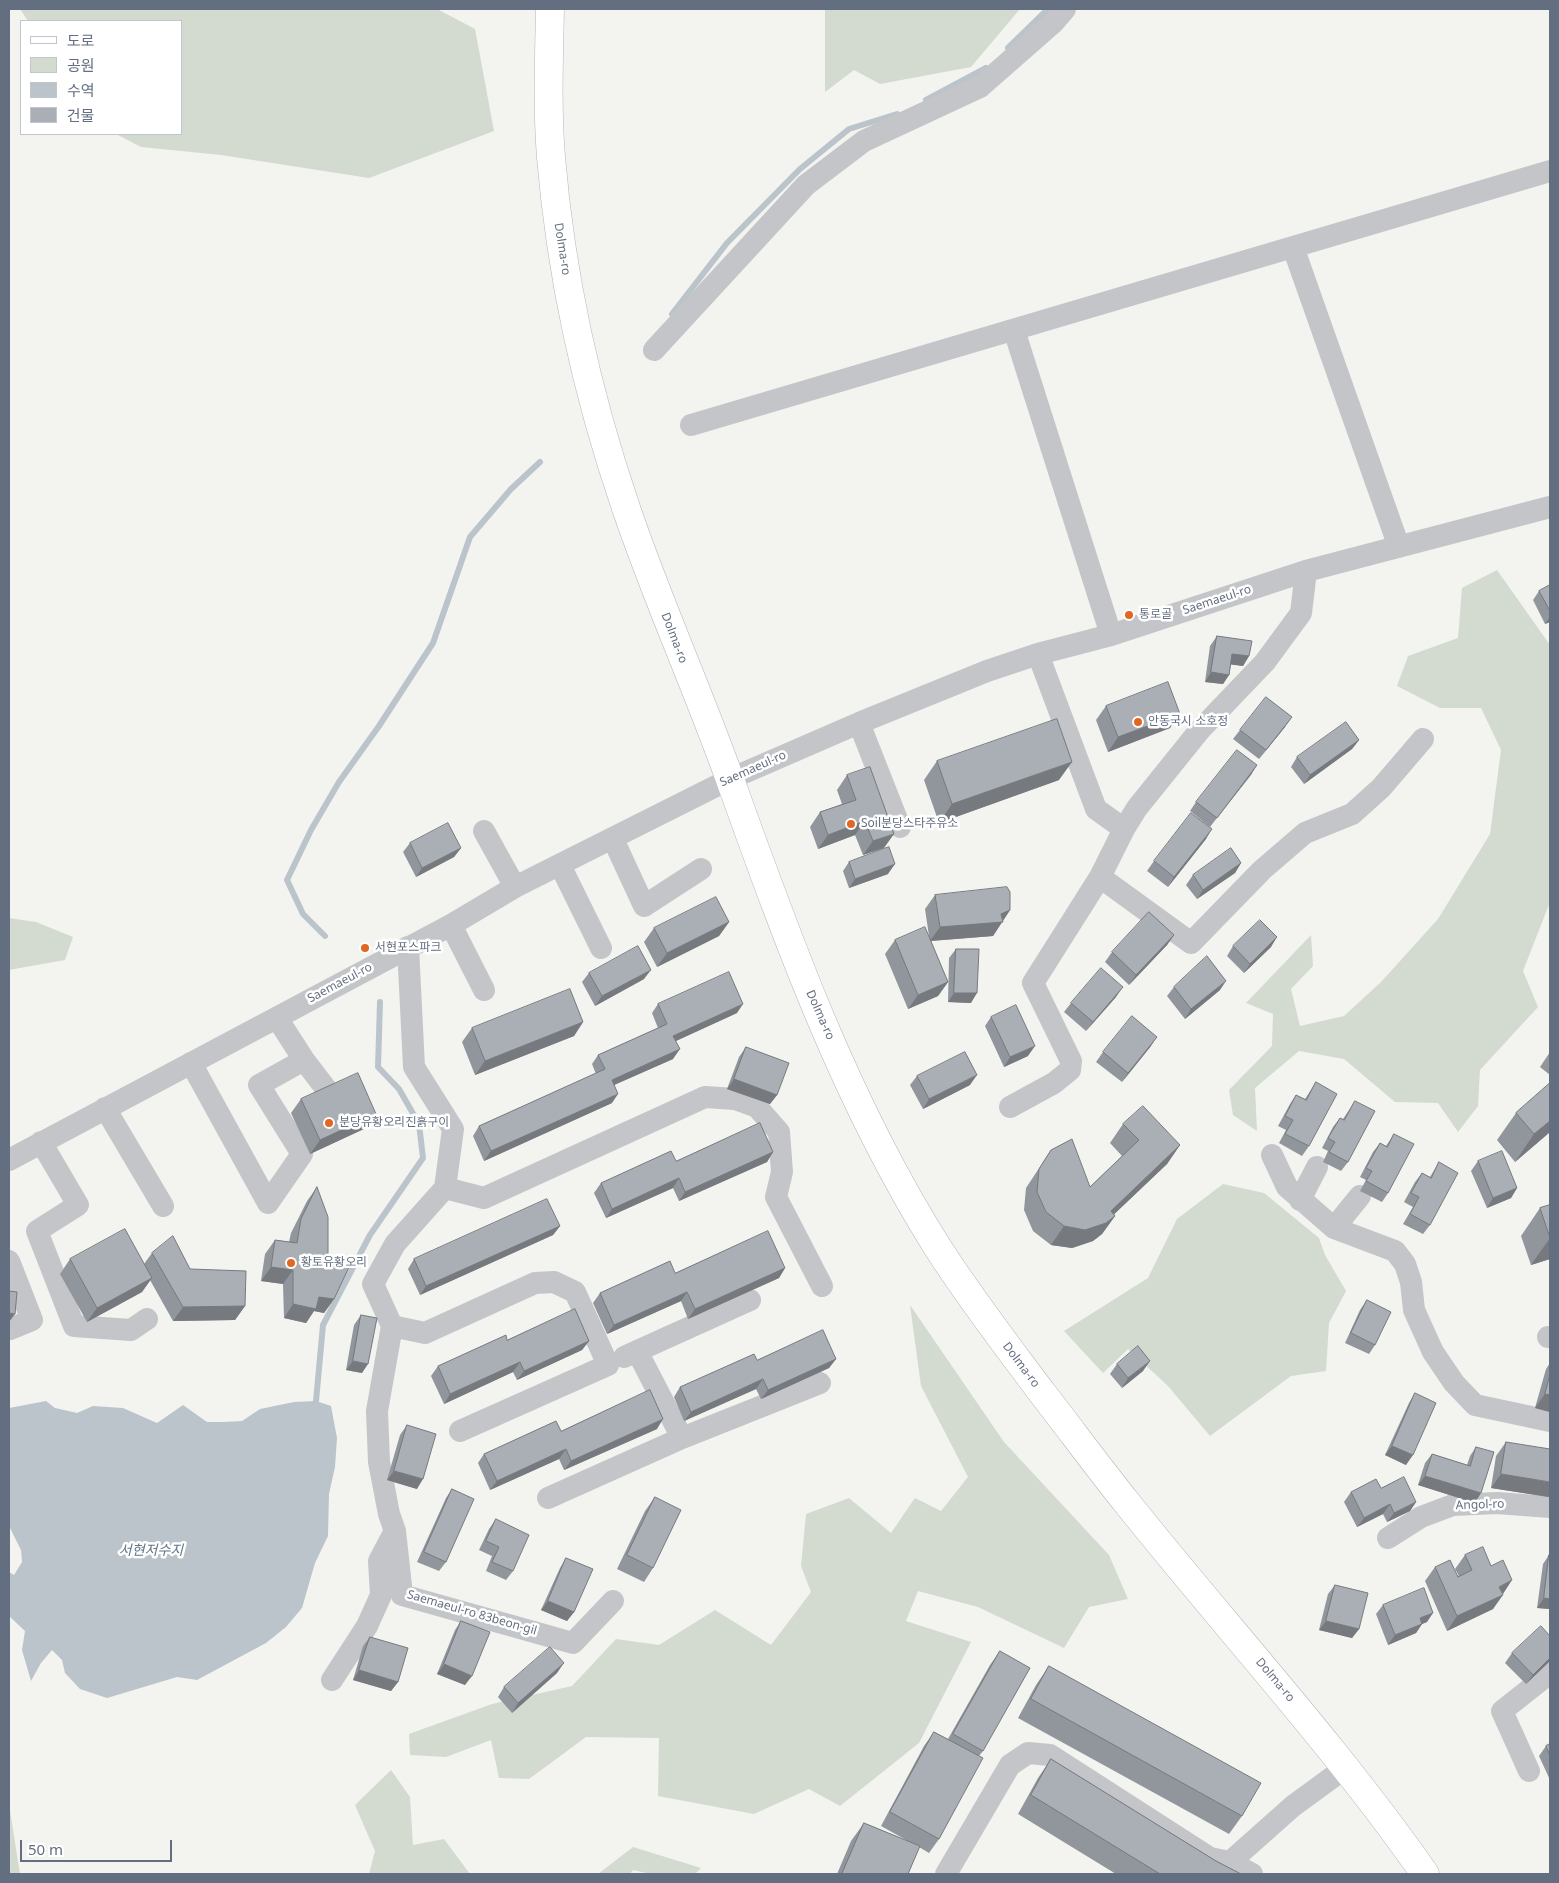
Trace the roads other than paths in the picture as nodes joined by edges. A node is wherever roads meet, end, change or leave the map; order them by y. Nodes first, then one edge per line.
1 (550, 9) edge
2 (1065, 9) edge
3 (1550, 170) edge
4 (1293, 247) junction
5 (1014, 330) junction
6 (654, 350) dead end
7 (691, 425) dead end
8 (1550, 507) edge
9 (1399, 547) junction
10 (1306, 571) junction
11 (1111, 635) junction
12 (1038, 654) junction
13 (859, 723) junction
14 (1423, 739) dead end
15 (730, 779) junction
16 (900, 827) dead end
17 (1124, 828) junction
18 (484, 831) dead end
19 (613, 839) junction
20 (560, 865) junction
21 (700, 869) dead end
22 (1100, 877) junction
23 (515, 888) junction
24 (451, 925) junction
25 (408, 947) junction
26 (601, 948) dead end
27 (484, 990) dead end
28 (277, 1018) junction
29 (304, 1060) junction
30 (190, 1063) junction
31 (330, 1094) edge
32 (1010, 1107) dead end
33 (105, 1108) junction
34 (42, 1142) junction
35 (1272, 1155) dead end
36 (9, 1160) edge
37 (1317, 1167) dead end
38 (445, 1188) junction
39 (1360, 1196) dead end
40 (1300, 1200) junction
41 (164, 1206) dead end
42 (1334, 1228) junction
43 (9, 1261) edge
44 (822, 1286) dead end
45 (750, 1300) dead end
46 (147, 1320) dead end
47 (392, 1326) junction
48 (10, 1328) edge
49 (638, 1351) junction
50 (608, 1365) junction
51 (820, 1383) dead end
52 (1550, 1421) edge
53 (460, 1431) dead end
54 (682, 1438) junction
55 (548, 1498) dead end
56 (1550, 1507) edge
57 (396, 1531) junction
58 (1388, 1538) dead end
59 (613, 1601) dead end
60 (1550, 1673) edge
61 (332, 1680) dead end
62 (1345, 1768) junction
63 (1529, 1771) dead end
64 (1230, 1862) junction
65 (946, 1874) edge
66 (1252, 1874) edge
67 (1425, 1874) edge

1 - 15 main road, Dolma-ro
2 - 6 street
3 - 4 street
4 - 5 street
4 - 9 street
5 - 7 street
5 - 11 street
8 - 9 street, Saemaeul-ro
9 - 10 street, Saemaeul-ro
10 - 11 street, Saemaeul-ro
10 - 17 street
11 - 12 street, Saemaeul-ro
12 - 13 street, Saemaeul-ro
12 - 17 street
13 - 15 street, Saemaeul-ro
13 - 16 street
14 - 22 street
15 - 19 street, Saemaeul-ro
15 - 62 main road, Dolma-ro
17 - 22 street
18 - 23 street
19 - 20 street, Saemaeul-ro
19 - 21 street
20 - 23 street, Saemaeul-ro
20 - 26 street
22 - 32 street
23 - 24 street, Saemaeul-ro
24 - 25 street, Saemaeul-ro
24 - 27 street
25 - 28 street, Saemaeul-ro
25 - 38 street
28 - 29 street
28 - 30 street, Saemaeul-ro
29 - 30 street
29 - 31 street
30 - 33 street, Saemaeul-ro
33 - 34 street, Saemaeul-ro
33 - 41 street
34 - 36 street, Saemaeul-ro
34 - 46 street
35 - 40 street
37 - 40 street
38 - 44 street
38 - 47 street
39 - 42 street
40 - 42 street
42 - 52 street
43 - 48 street
45 - 49 street
47 - 50 street
47 - 57 street, Saemaeul-ro 83beon-gil
49 - 50 street
49 - 54 street
50 - 53 street
51 - 54 street
54 - 55 street
56 - 58 street, Angol-ro
57 - 59 street, Saemaeul-ro 83beon-gil
57 - 61 street
60 - 63 street
62 - 64 street
62 - 67 main road, Dolma-ro
64 - 65 street
64 - 66 street

